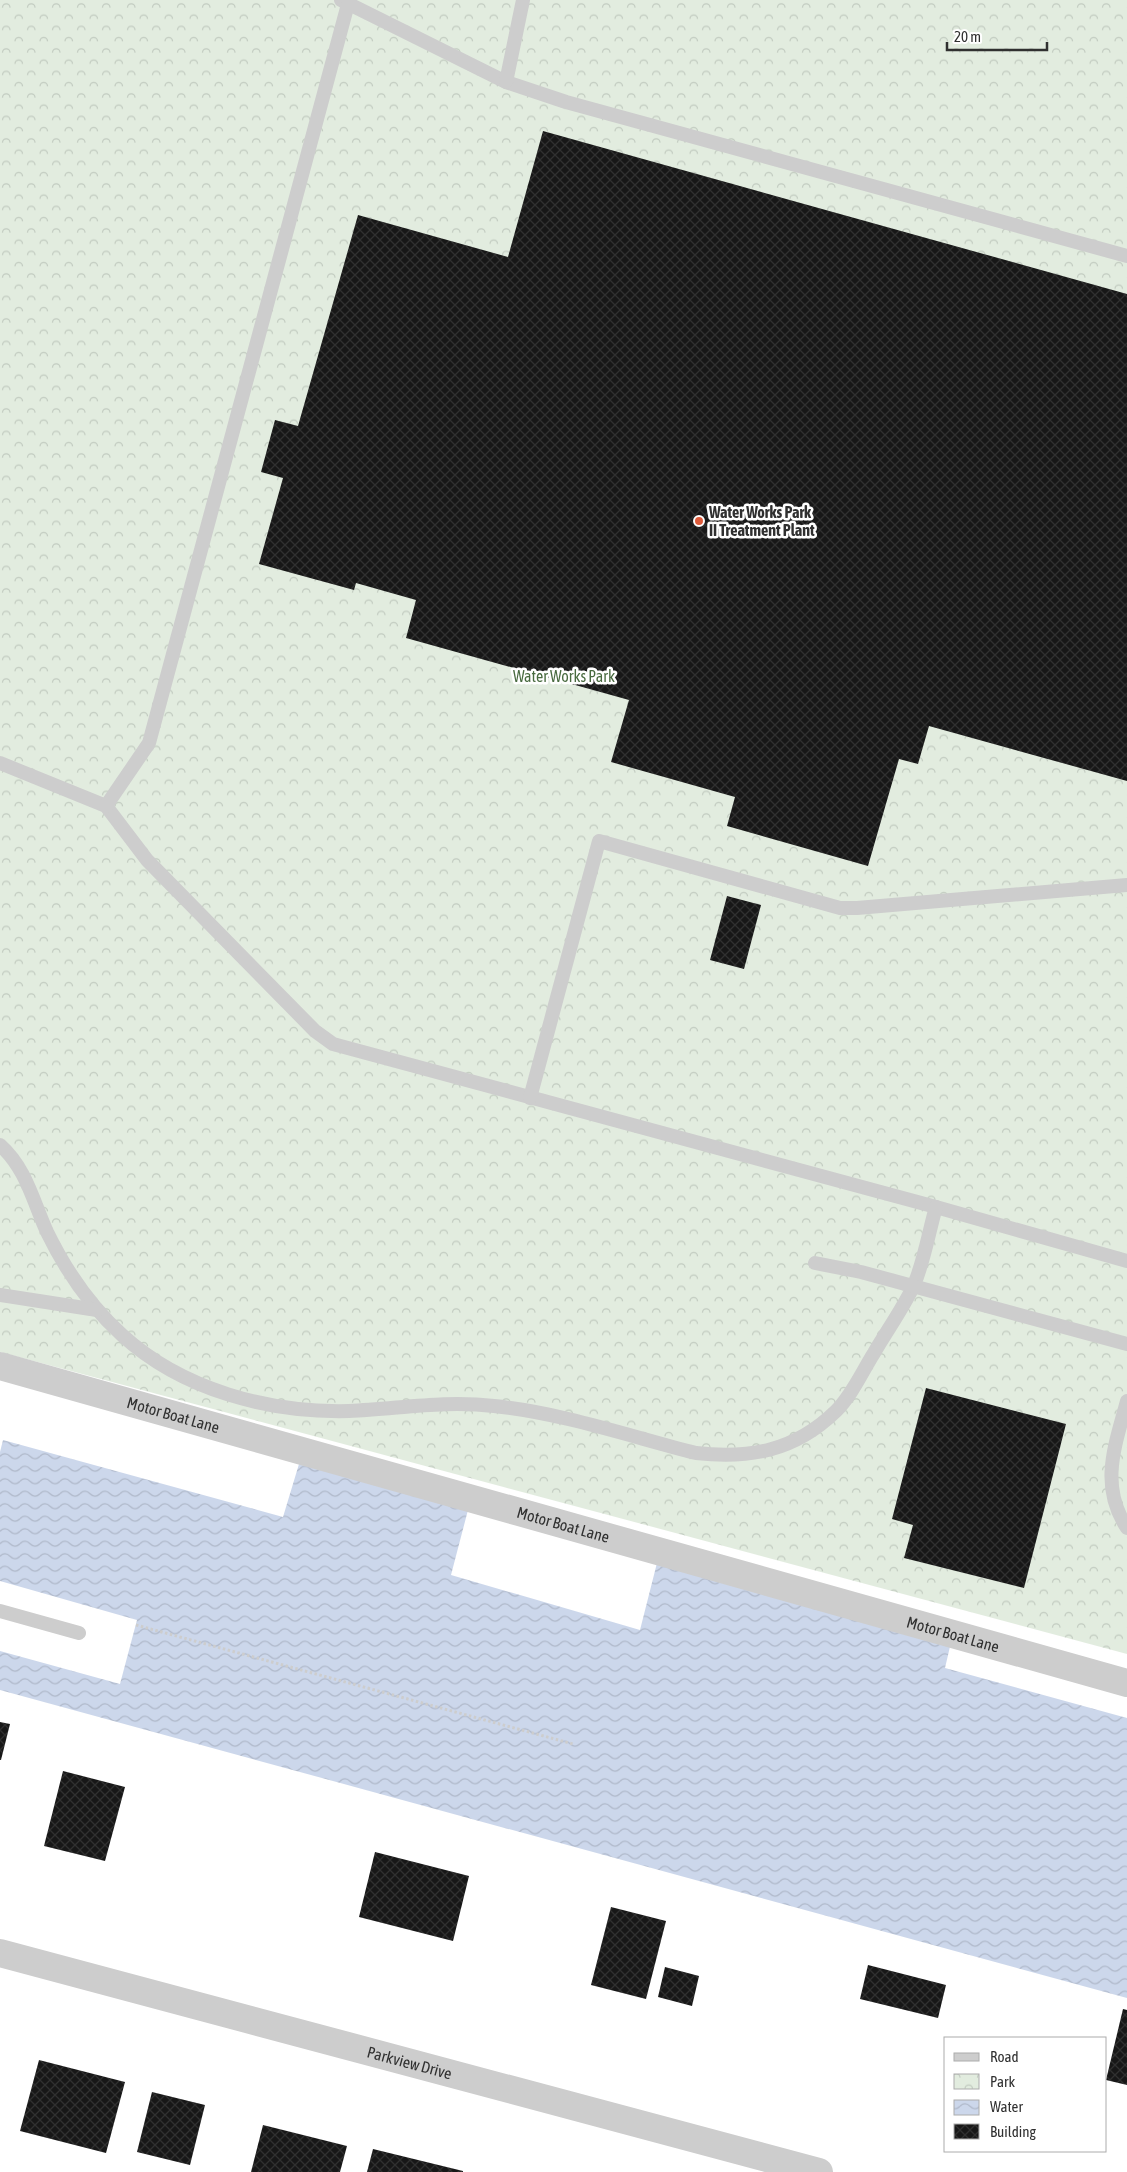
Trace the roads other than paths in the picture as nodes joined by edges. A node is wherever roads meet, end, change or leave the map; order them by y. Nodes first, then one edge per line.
1 (523, 0) edge
2 (345, 2) edge
3 (506, 82) junction
4 (1127, 256) edge
5 (0, 763) edge
6 (106, 806) junction
7 (1127, 885) edge
8 (530, 1098) junction
9 (0, 1145) edge
10 (936, 1207) junction
11 (1127, 1260) edge
12 (816, 1263) dead end
13 (913, 1287) junction
14 (0, 1295) edge
15 (97, 1310) junction
16 (1127, 1344) edge
17 (0, 1366) edge
18 (1127, 1401) edge
19 (1127, 1528) edge
20 (0, 1611) edge
21 (79, 1633) dead end
22 (1127, 1683) edge
23 (0, 1953) edge
24 (819, 2172) edge

1 - 3 lane
2 - 3 lane
2 - 6 lane
3 - 4 lane
5 - 6 lane
6 - 8 lane
7 - 8 lane
8 - 10 lane
9 - 15 lane
10 - 11 lane
10 - 13 lane
12 - 13 lane
13 - 15 lane
13 - 16 lane
14 - 15 lane
17 - 22 street, Motor Boat Lane
18 - 19 lane
20 - 21 lane
23 - 24 street, Parkview Drive

